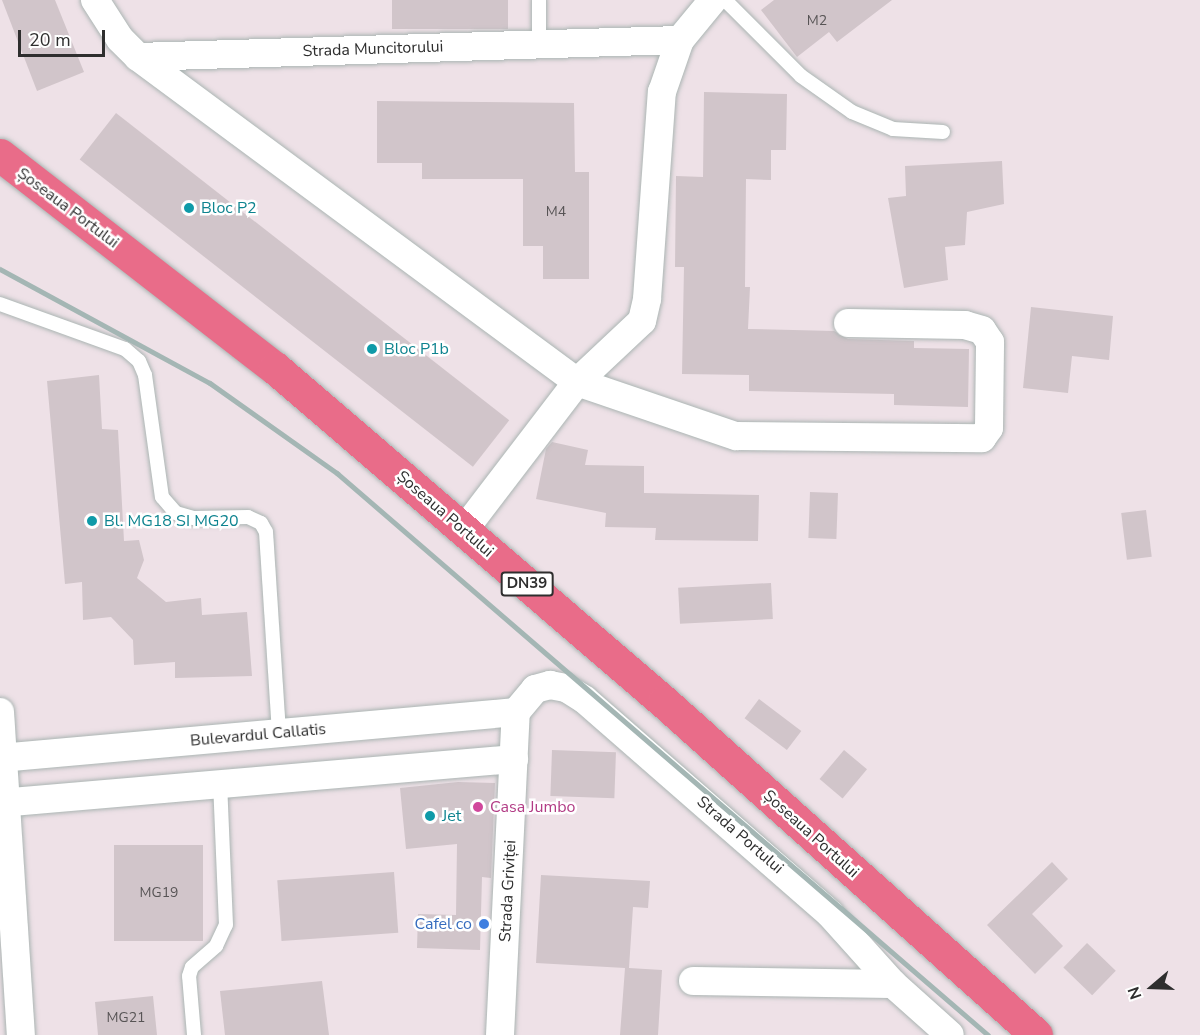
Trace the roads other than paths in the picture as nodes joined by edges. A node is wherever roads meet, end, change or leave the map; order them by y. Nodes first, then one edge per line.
1 (95, 0) edge
2 (539, 0) edge
3 (713, 0) edge
4 (725, 0) edge
5 (680, 40) junction
6 (539, 43) junction
7 (138, 57) junction
8 (944, 132) dead end
9 (0, 156) edge
10 (0, 304) edge
11 (848, 323) dead end
12 (577, 382) junction
13 (464, 530) junction
14 (0, 712) edge
15 (516, 712) junction
16 (279, 733) junction
17 (2, 758) edge
18 (514, 759) junction
19 (220, 784) junction
20 (3, 802) edge
21 (693, 981) dead end
22 (893, 984) junction
23 (938, 1030) edge
24 (21, 1035) edge
25 (194, 1035) edge
26 (500, 1035) edge
27 (1036, 1035) edge

1 - 7 street
2 - 6 lane
3 - 5 street
4 - 8 lane
5 - 6 street, Strada Muncitorului
5 - 12 street
6 - 7 street, Strada Muncitorului
7 - 12 street
9 - 13 main road, Șoseaua Portului / DN39
10 - 16 lane
11 - 12 street
12 - 13 street
13 - 27 main road, Șoseaua Portului / DN39
14 - 17 street
15 - 16 street, Bulevardul Callatis
15 - 18 street, Strada Griviței
15 - 22 street, Strada Portului
16 - 17 street, Bulevardul Callatis
17 - 20 street
18 - 19 street
18 - 26 street, Strada Griviței
19 - 20 street
19 - 25 lane
20 - 24 street
21 - 22 street
22 - 23 street, Strada Portului

